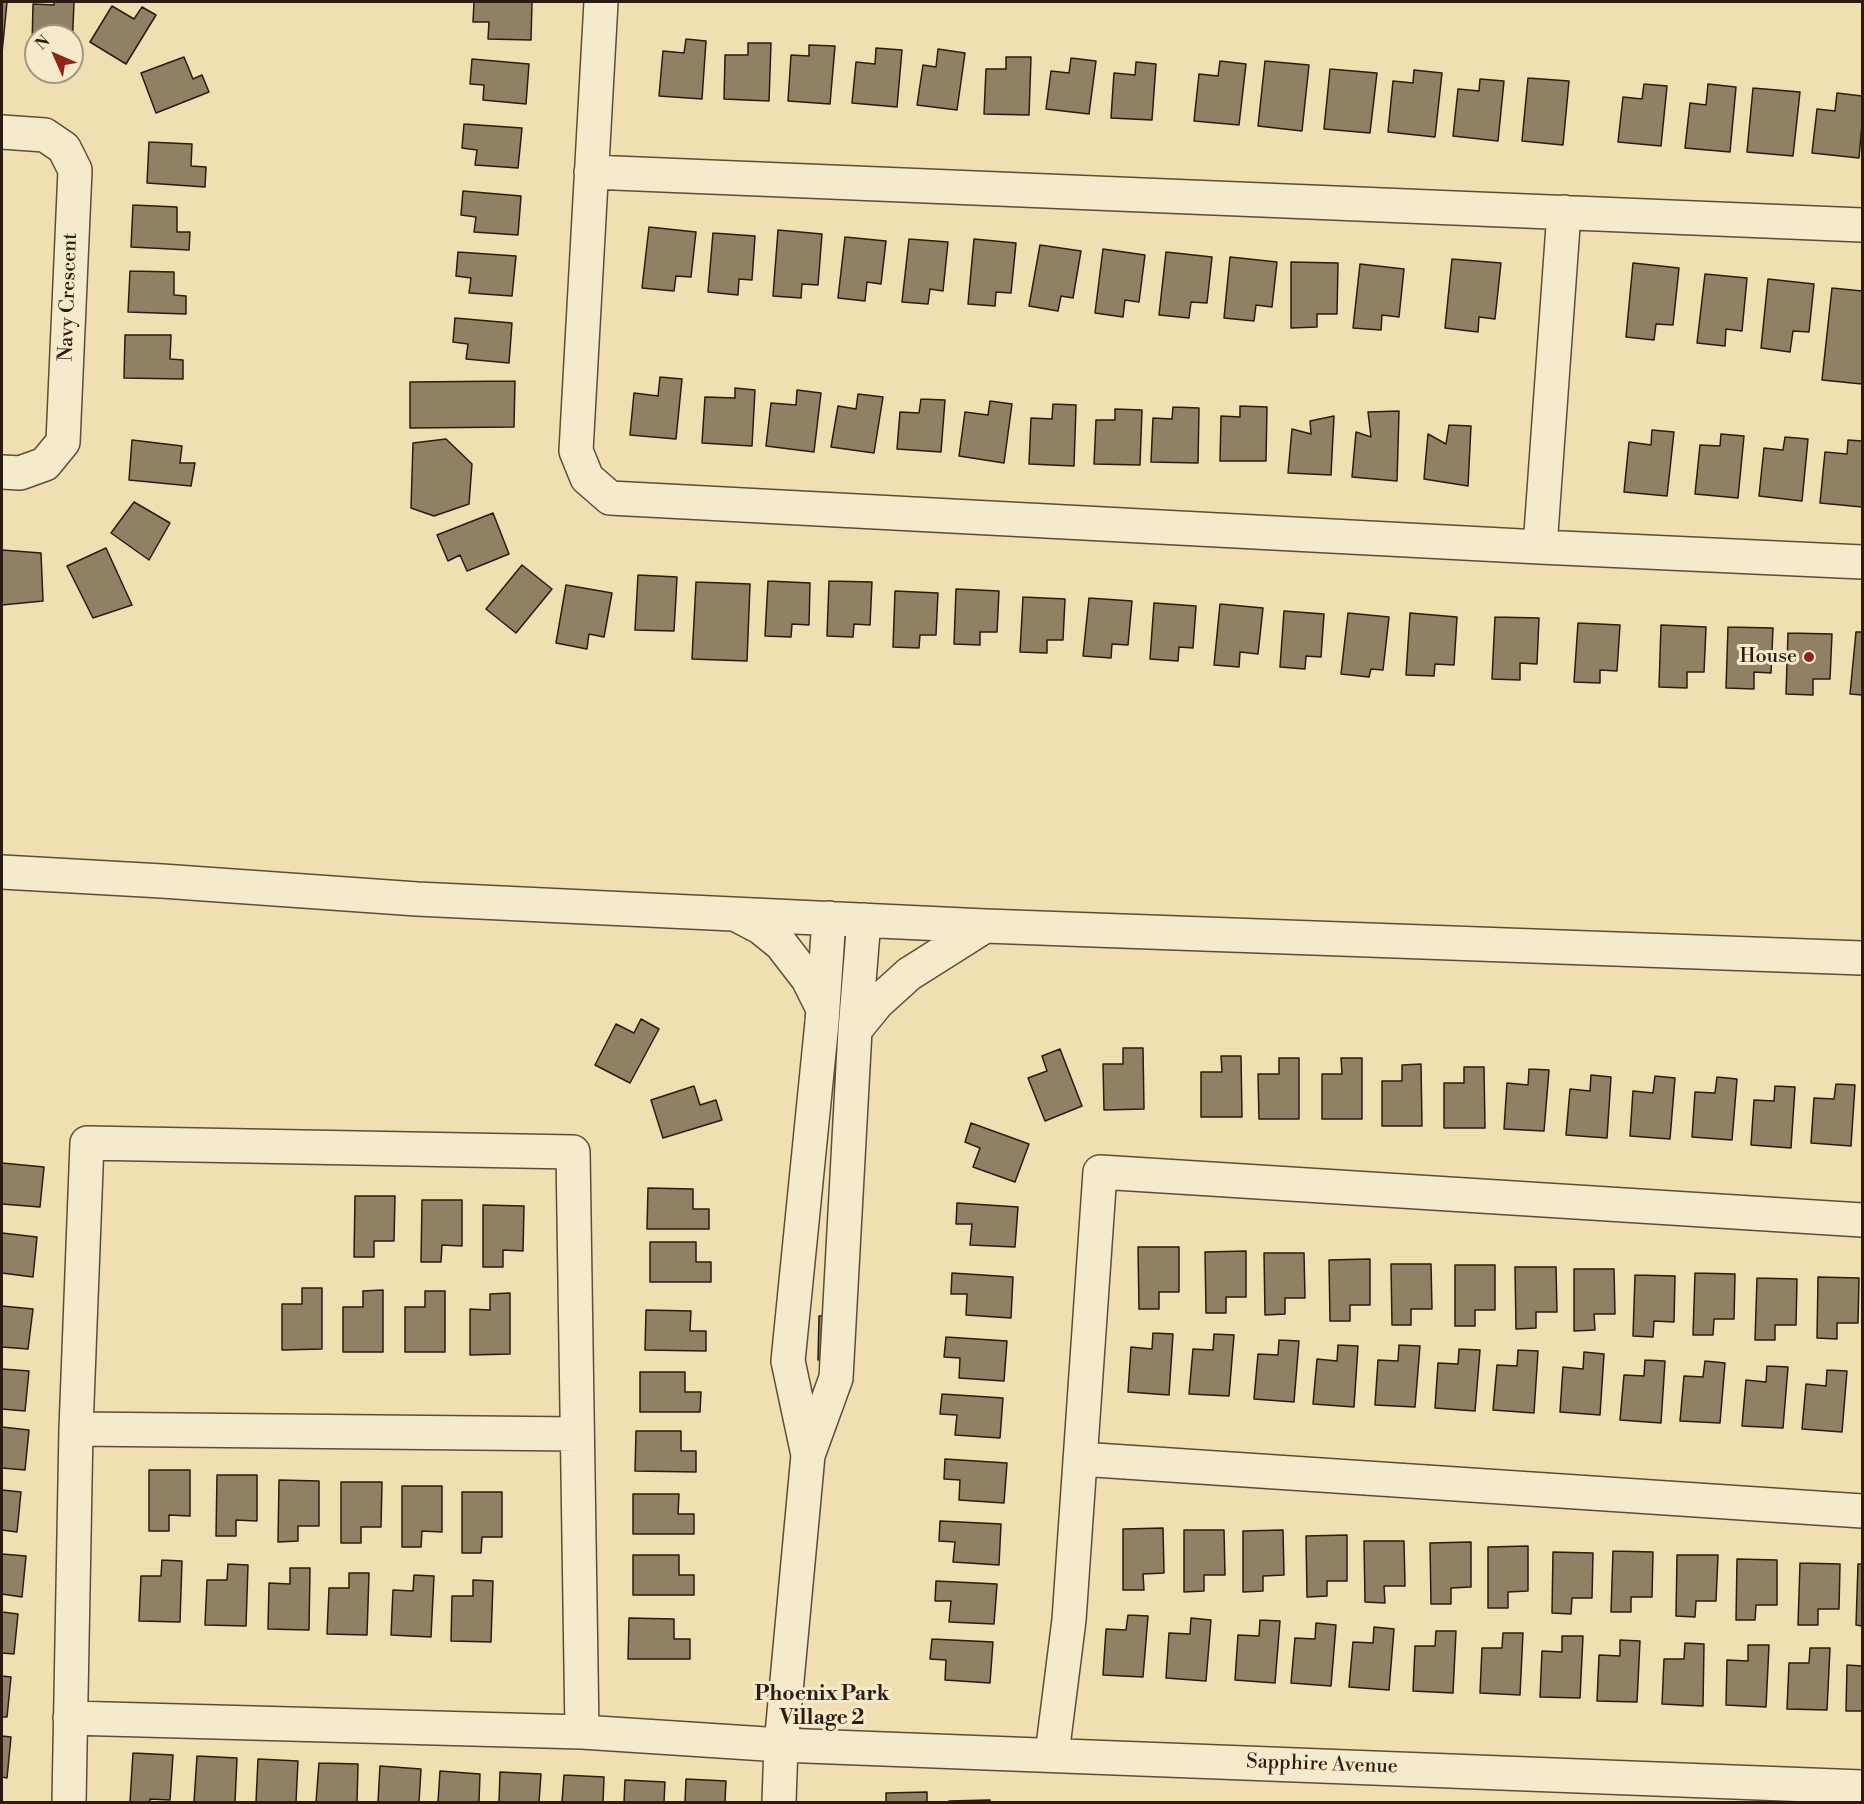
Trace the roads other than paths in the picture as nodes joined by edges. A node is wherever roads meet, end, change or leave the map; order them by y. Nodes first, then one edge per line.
1 (601, 2) edge
2 (2, 132) edge
3 (591, 172) junction
4 (1564, 212) junction
5 (1863, 225) edge
6 (2, 472) edge
7 (1540, 547) junction
8 (1863, 562) edge
9 (2, 872) edge
10 (736, 914) junction
11 (829, 918) junction
12 (864, 920) junction
13 (985, 926) junction
14 (1863, 958) edge
15 (823, 1009) junction
16 (855, 1030) junction
17 (1863, 1220) edge
18 (76, 1429) junction
19 (577, 1434) junction
20 (808, 1455) junction
21 (1080, 1459) junction
22 (1863, 1511) edge
23 (70, 1718) junction
24 (582, 1732) junction
25 (781, 1745) junction
26 (1052, 1754) junction
27 (1863, 1787) edge
28 (69, 1803) edge
29 (779, 1803) edge

1 - 3 street
2 - 6 street, Navy Crescent
3 - 4 street
3 - 7 street
4 - 5 street
4 - 7 street
7 - 8 street
9 - 10 street
10 - 11 street
10 - 15 street
11 - 12 street
11 - 15 street
12 - 13 street
12 - 16 street
13 - 14 street
13 - 16 street
15 - 20 street
16 - 20 street
17 - 21 street
18 - 19 street
18 - 19 street
18 - 23 street
19 - 24 street
20 - 25 street
21 - 22 street
21 - 26 street
23 - 24 street, Sapphire Avenue
23 - 28 street
24 - 25 street, Sapphire Avenue
25 - 26 street, Sapphire Avenue
25 - 29 street
26 - 27 street, Sapphire Avenue

